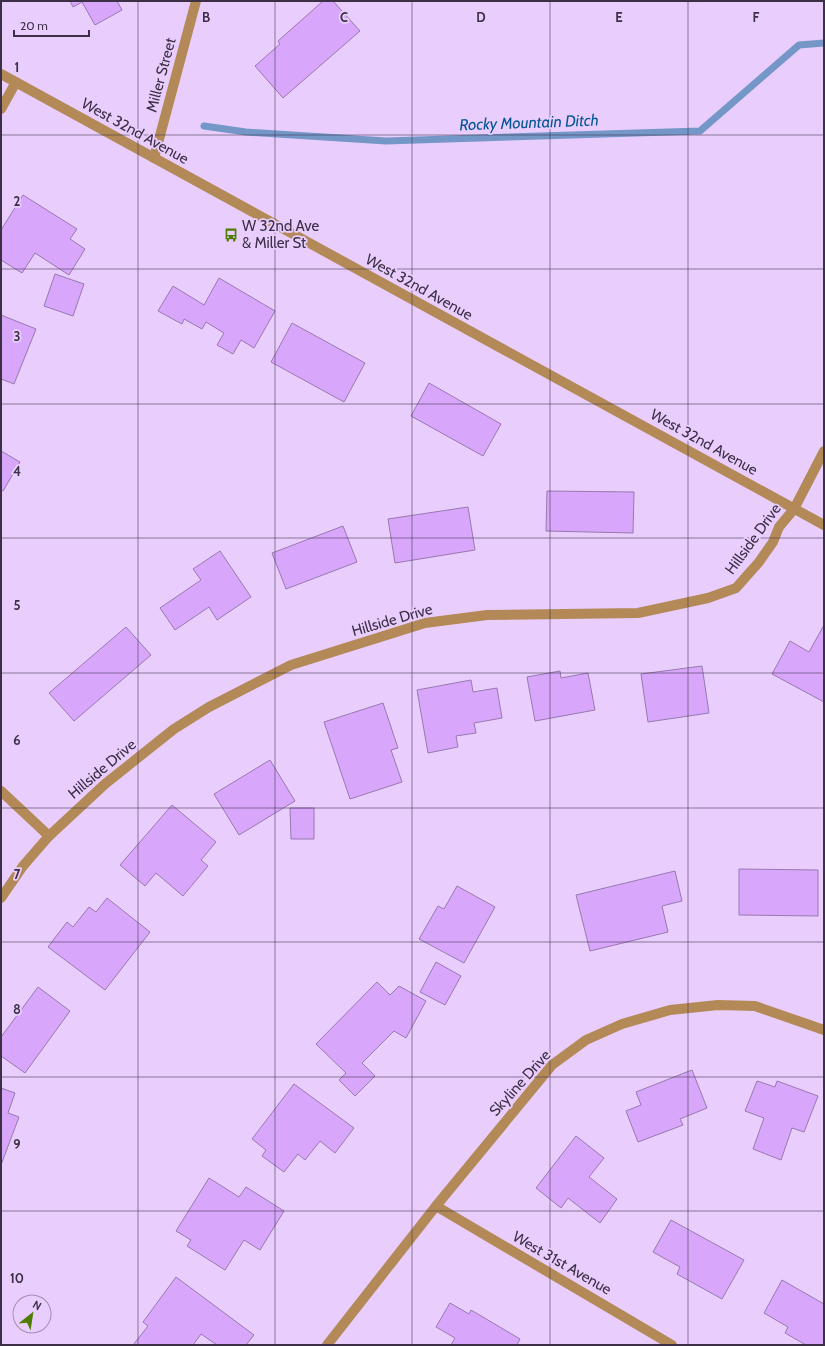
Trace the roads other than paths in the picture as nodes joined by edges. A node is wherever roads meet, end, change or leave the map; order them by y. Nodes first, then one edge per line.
1 (196, 1) edge
2 (1, 74) edge
3 (16, 82) junction
4 (1, 109) edge
5 (154, 158) junction
6 (824, 451) edge
7 (794, 509) junction
8 (824, 525) edge
9 (1, 791) edge
10 (49, 836) junction
11 (1, 898) edge
12 (824, 1030) edge
13 (436, 1206) junction
14 (327, 1345) edge
15 (672, 1345) edge

1 - 5 street, Miller Street
2 - 3 street, West 32nd Avenue
3 - 4 street
3 - 5 street, West 32nd Avenue
5 - 7 street, West 32nd Avenue
6 - 7 street, Hillside Drive
7 - 8 street, West 32nd Avenue
7 - 10 street, Hillside Drive
9 - 10 street
10 - 11 street, Hillside Drive
12 - 13 street, Skyline Drive
13 - 14 street, Skyline Drive
13 - 15 street, West 31st Avenue

